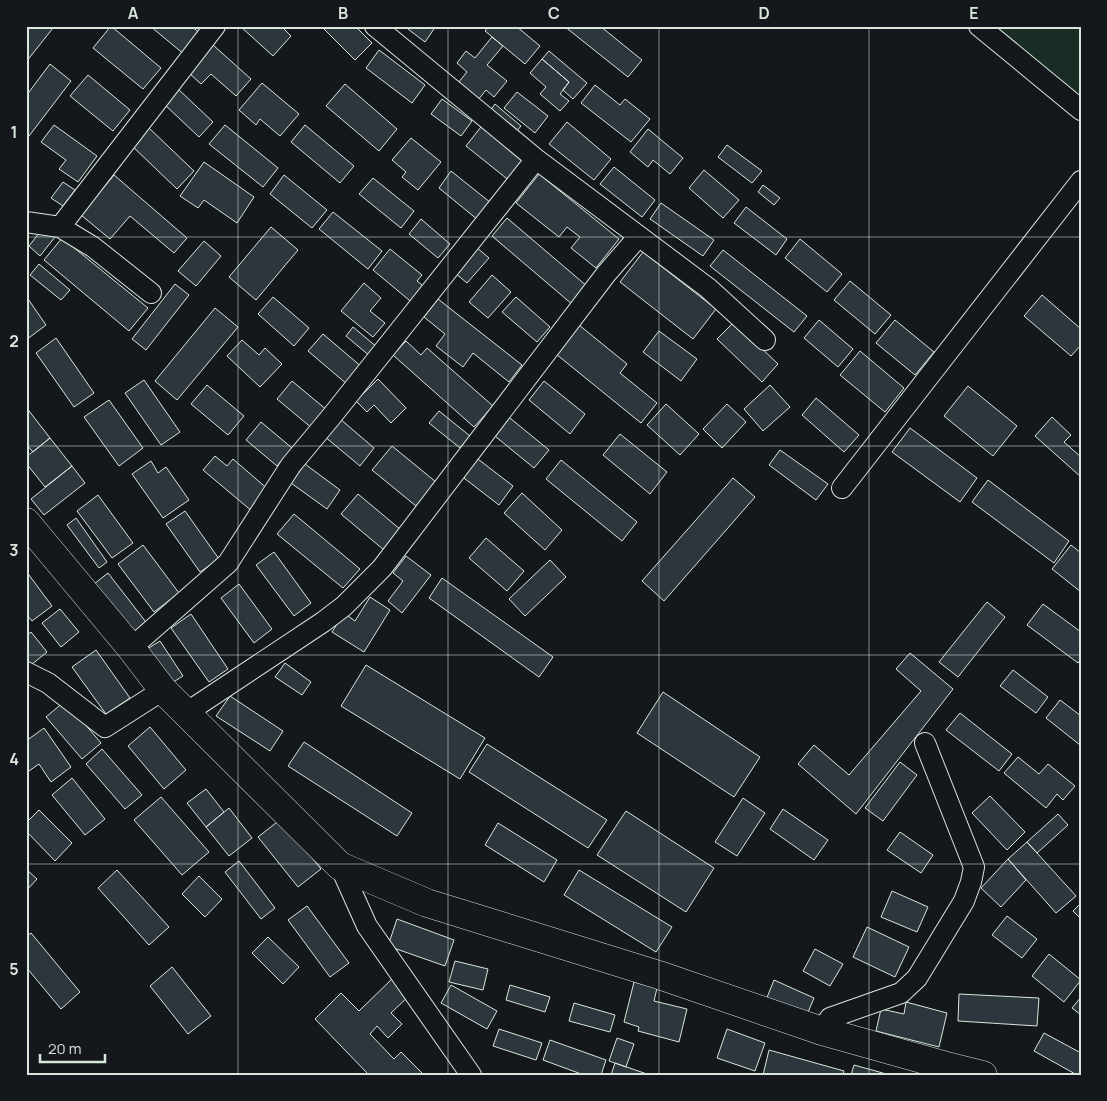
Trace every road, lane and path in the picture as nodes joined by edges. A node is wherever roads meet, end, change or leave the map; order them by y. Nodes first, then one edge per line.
1 (215, 26) edge
2 (375, 26) edge
3 (979, 26) edge
4 (1081, 110) edge
5 (536, 159) junction
6 (1081, 181) edge
7 (26, 222) edge
8 (60, 227) junction
9 (638, 236) junction
10 (151, 293) dead end
11 (765, 340) dead end
12 (842, 488) dead end
13 (26, 522) edge
14 (132, 648) junction
15 (26, 672) edge
16 (163, 690) junction
17 (186, 713) junction
18 (925, 743) dead end
19 (340, 866) junction
20 (822, 1031) junction
21 (471, 1075) edge
22 (983, 1075) edge

1 - 8 street
2 - 5 street
3 - 4 street
5 - 9 street
5 - 14 street
6 - 12 street
7 - 8 street
8 - 10 street
9 - 11 street
9 - 17 street
13 - 14 street
14 - 16 street
15 - 16 street
16 - 17 street
17 - 19 street
18 - 20 street
19 - 20 street
19 - 21 street
20 - 22 street

